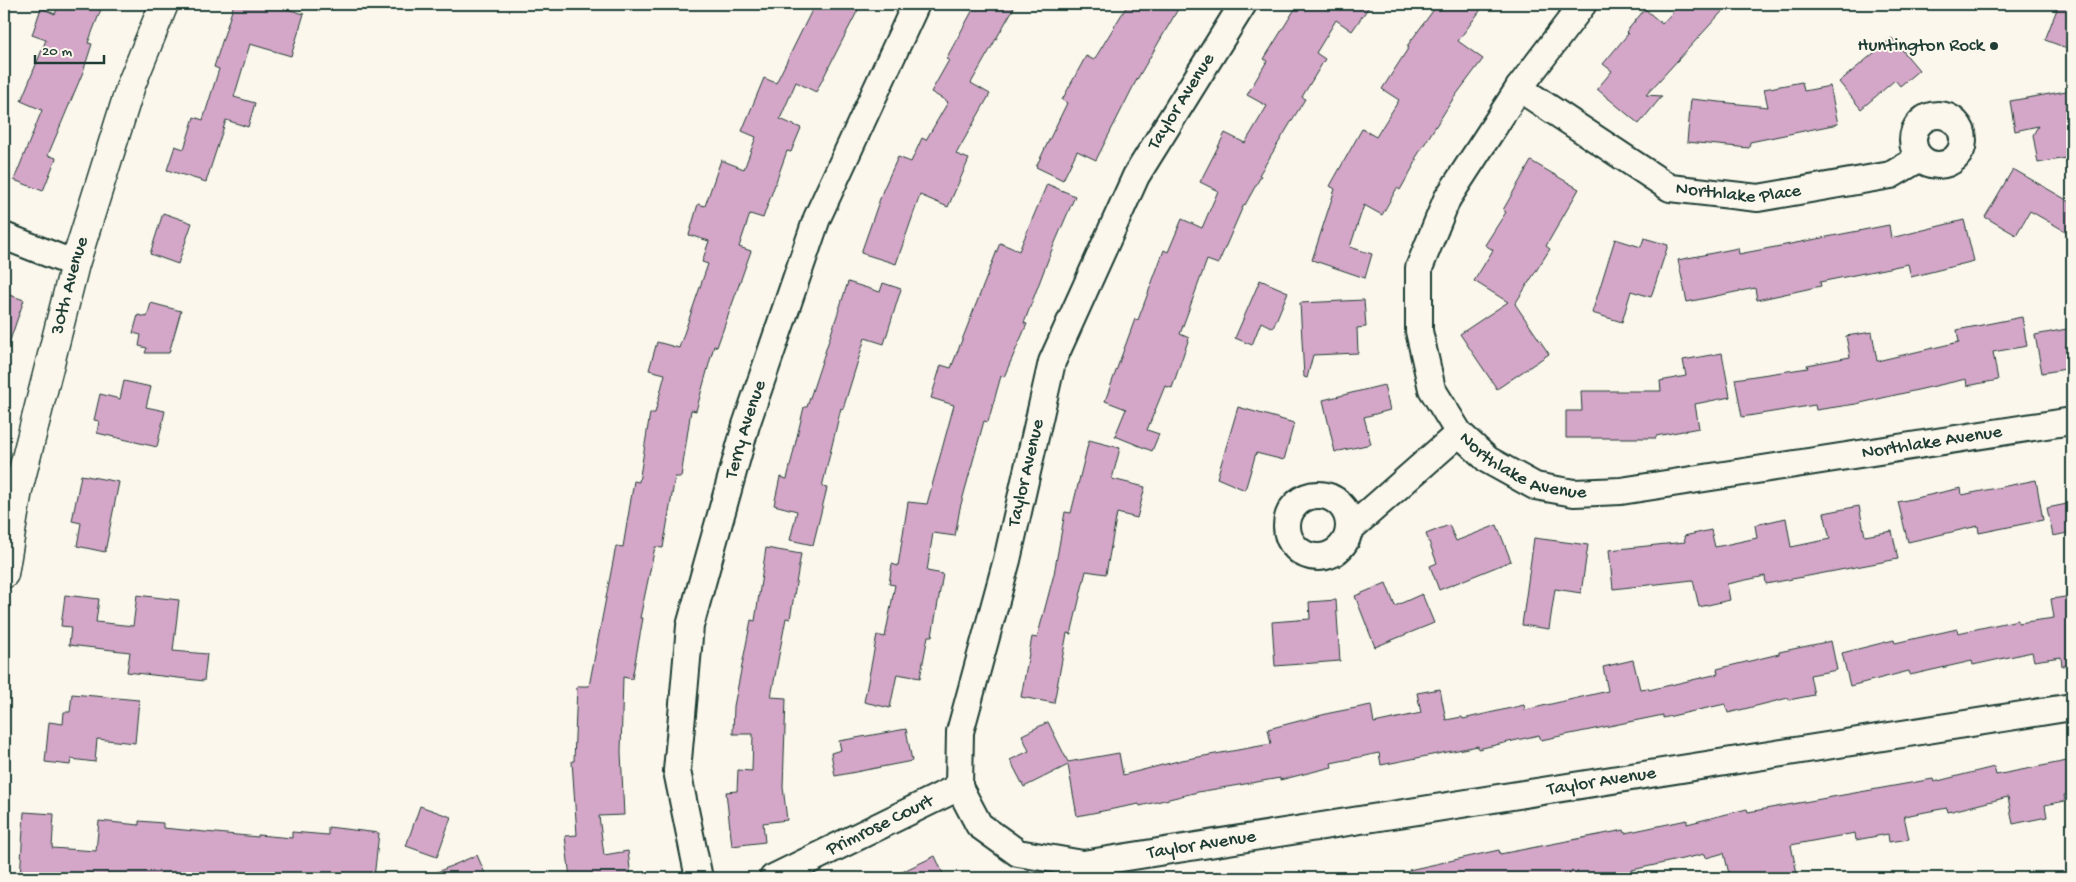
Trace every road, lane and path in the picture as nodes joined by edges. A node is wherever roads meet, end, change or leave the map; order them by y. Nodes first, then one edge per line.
1 (164, 4) edge
2 (916, 4) edge
3 (1243, 4) edge
4 (1583, 4) edge
5 (1519, 88) junction
6 (1920, 158) dead end
7 (4, 236) edge
8 (75, 264) junction
9 (2072, 421) edge
10 (1459, 433) junction
11 (1350, 529) dead end
12 (4, 574) edge
13 (2072, 708) edge
14 (958, 787) junction
15 (699, 878) edge
16 (773, 878) edge

1 - 8 street, 30th Avenue
2 - 15 street, Terry Avenue
3 - 14 street, Taylor Avenue
4 - 5 street, Northlake Avenue
5 - 6 street, Northlake Place
5 - 10 street, Northlake Avenue
7 - 8 street
8 - 12 street, 30th Avenue
9 - 10 street, Northlake Avenue
10 - 11 street
13 - 14 street, Taylor Avenue
14 - 16 street, Primrose Court

